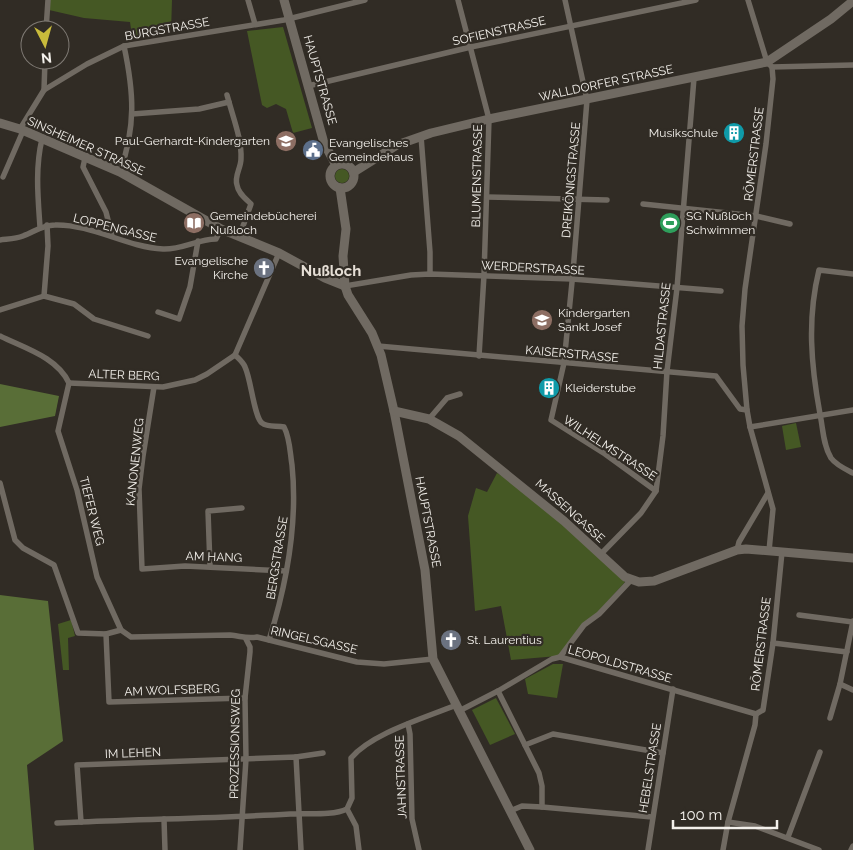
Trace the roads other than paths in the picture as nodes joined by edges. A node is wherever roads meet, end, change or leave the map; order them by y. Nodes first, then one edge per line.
1 (48, 0) edge
2 (248, 0) edge
3 (284, 0) edge
4 (365, 0) edge
5 (458, 0) edge
6 (565, 0) edge
7 (696, 0) edge
8 (748, 0) edge
9 (852, 1) edge
10 (289, 18) junction
11 (47, 20) edge
12 (255, 24) junction
13 (571, 26) junction
14 (124, 46) junction
15 (471, 47) junction
16 (769, 65) junction
17 (853, 65) edge
18 (45, 70) edge
19 (694, 78) junction
20 (308, 86) junction
21 (44, 90) junction
22 (227, 95) dead end
23 (588, 100) junction
24 (229, 102) junction
25 (132, 114) junction
26 (489, 119) junction
27 (2, 126) edge
28 (22, 130) junction
29 (421, 136) junction
30 (42, 138) junction
31 (85, 158) junction
32 (336, 165) junction
33 (120, 172) junction
34 (354, 172) junction
35 (2, 177) dead end
36 (340, 188) junction
37 (487, 197) junction
38 (579, 199) junction
39 (607, 200) dead end
40 (643, 204) dead end
41 (682, 208) junction
42 (756, 216) junction
43 (790, 224) dead end
44 (47, 225) junction
45 (40, 227) junction
46 (220, 229) junction
47 (112, 236) junction
48 (239, 237) junction
49 (0, 240) edge
50 (198, 241) junction
51 (279, 253) junction
52 (430, 274) junction
53 (853, 274) edge
54 (484, 276) junction
55 (572, 279) junction
56 (345, 286) junction
57 (677, 288) junction
58 (721, 291) dead end
59 (44, 296) junction
60 (0, 310) edge
61 (158, 312) dead end
62 (0, 336) edge
63 (148, 336) dead end
64 (378, 346) junction
65 (235, 355) junction
66 (479, 356) junction
67 (564, 363) junction
68 (667, 371) junction
69 (70, 383) junction
70 (154, 387) junction
71 (460, 394) dead end
72 (394, 410) junction
73 (747, 410) junction
74 (853, 410) edge
75 (820, 415) junction
76 (429, 418) junction
77 (750, 427) junction
78 (853, 473) edge
79 (0, 483) edge
80 (656, 490) junction
81 (768, 493) junction
82 (242, 508) dead end
83 (737, 550) junction
84 (769, 551) junction
85 (782, 552) junction
86 (600, 555) junction
87 (853, 558) edge
88 (210, 566) junction
89 (142, 569) joint
90 (286, 571) junction
91 (630, 580) junction
92 (798, 615) dead end
93 (853, 622) edge
94 (121, 630) junction
95 (106, 634) junction
96 (246, 639) junction
97 (269, 640) junction
98 (773, 644) junction
99 (847, 652) junction
100 (560, 657) junction
101 (433, 659) junction
102 (840, 684) junction
103 (673, 689) junction
104 (853, 690) edge
105 (498, 691) junction
106 (245, 698) junction
107 (457, 708) junction
108 (756, 714) junction
109 (830, 718) dead end
110 (408, 724) junction
111 (525, 745) junction
112 (820, 752) dead end
113 (663, 753) junction
114 (323, 754) dead end
115 (296, 756) junction
116 (246, 759) junction
117 (542, 806) junction
118 (347, 809) junction
119 (510, 811) junction
120 (300, 814) junction
121 (243, 817) junction
122 (652, 817) junction
123 (164, 819) junction
124 (81, 822) junction
125 (728, 822) junction
126 (57, 823) dead end
127 (788, 837) junction
128 (853, 846) edge
129 (164, 850) edge
130 (240, 850) edge
131 (301, 850) edge
132 (359, 850) edge
133 (418, 850) edge
134 (530, 850) edge
135 (648, 850) edge
136 (723, 850) edge
137 (820, 850) edge
138 (851, 850) edge

1 - 11 street
2 - 12 street
3 - 10 main road, HAUPTSTRASSE
4 - 10 street, BURGSTRASSE
5 - 15 street, BLUMENSTRASSE
6 - 13 street, DREIKÖNIGSTRASSE
7 - 13 street, SOFIENSTRASSE
8 - 16 street, RÖMERSTRASSE
9 - 16 main road, WALLDORFER STRASSE
10 - 12 street, BURGSTRASSE
10 - 20 main road, HAUPTSTRASSE
12 - 14 street, BURGSTRASSE
13 - 15 street, SOFIENSTRASSE
13 - 23 street, DREIKÖNIGSTRASSE
14 - 21 street, BURGSTRASSE
14 - 25 street
15 - 20 street, SOFIENSTRASSE
15 - 26 street, BLUMENSTRASSE
16 - 17 street
16 - 19 main road, WALLDORFER STRASSE
16 - 42 street, RÖMERSTRASSE
18 - 21 street
19 - 23 main road, WALLDORFER STRASSE
19 - 41 street, HILDASTRASSE
20 - 32 main road, HAUPTSTRASSE
21 - 28 street, BURGSTRASSE
22 - 24 street
23 - 26 main road, WALLDORFER STRASSE
23 - 38 street, DREIKÖNIGSTRASSE
24 - 25 street
24 - 48 street
25 - 33 street
26 - 29 main road, WALLDORFER STRASSE
26 - 37 street, BLUMENSTRASSE
27 - 28 main road, SINSHEIMER STRASSE
28 - 30 main road, SINSHEIMER STRASSE
28 - 35 street, BURGSTRASSE
29 - 34 main road, WALLDORFER STRASSE
29 - 52 street
30 - 31 main road, SINSHEIMER STRASSE
30 - 45 street
31 - 33 main road, SINSHEIMER STRASSE
31 - 47 street
32 - 34 main road
32 - 36 main road, HAUPTSTRASSE
33 - 46 main road, SINSHEIMER STRASSE
34 - 36 main road
36 - 56 main road, HAUPTSTRASSE
37 - 38 street
37 - 54 street, BLUMENSTRASSE
38 - 39 street
38 - 55 street, DREIKÖNIGSTRASSE
40 - 41 street
41 - 42 street
41 - 57 street, HILDASTRASSE
42 - 43 street
42 - 73 street, RÖMERSTRASSE
44 - 45 street, LOPPENGASSE
44 - 47 street, LOPPENGASSE
44 - 59 street
45 - 49 street, LOPPENGASSE
46 - 48 main road, SINSHEIMER STRASSE
46 - 50 street, LOPPENGASSE
47 - 50 street, LOPPENGASSE
48 - 51 main road, SINSHEIMER STRASSE
50 - 61 street
51 - 56 main road, SINSHEIMER STRASSE
51 - 65 street
52 - 54 street, WERDERSTRASSE
52 - 56 street, WERDERSTRASSE
53 - 75 street
54 - 55 street, WERDERSTRASSE
54 - 66 street, BLUMENSTRASSE
55 - 57 street, WERDERSTRASSE
55 - 67 street, DREIKÖNIGSTRASSE
56 - 64 main road, HAUPTSTRASSE
57 - 58 street, WERDERSTRASSE
57 - 68 street, HILDASTRASSE
59 - 60 street
59 - 63 street
62 - 69 street
64 - 66 street, KAISERSTRASSE
64 - 72 main road, HAUPTSTRASSE
65 - 70 street, ALTER BERG
65 - 90 street, BERGSTRASSE
66 - 67 street, KAISERSTRASSE
67 - 68 street, KAISERSTRASSE
67 - 80 street, WILHELMSTRASSE
68 - 73 street, KAISERSTRASSE
68 - 80 street, HILDASTRASSE
69 - 70 street, ALTER BERG
69 - 94 street, TIEFER WEG
70 - 89 street, KANONENWEG
71 - 76 street
72 - 76 main road, MASSENGASSE
72 - 101 main road, HAUPTSTRASSE
73 - 77 street, RÖMERSTRASSE
74 - 75 street
75 - 77 street
75 - 78 street
76 - 86 main road, MASSENGASSE
77 - 81 street, RÖMERSTRASSE
79 - 95 street
80 - 86 street, HILDASTRASSE
81 - 83 street
81 - 84 street, RÖMERSTRASSE
82 - 88 street
83 - 84 main road
83 - 91 main road
84 - 85 main road
85 - 87 main road
85 - 98 street, RÖMERSTRASSE
86 - 91 main road, MASSENGASSE
88 - 89 street, AM HANG
88 - 90 street, AM HANG
90 - 97 street, BERGSTRASSE
91 - 100 street
92 - 93 street
93 - 99 street
94 - 95 street
94 - 96 street, RINGELSGASSE
95 - 106 street, AM WOLFSBERG
96 - 97 street, RINGELSGASSE
96 - 106 street, PROZESSIONSWEG
97 - 101 street, RINGELSGASSE
98 - 99 street
98 - 108 street, RÖMERSTRASSE
99 - 102 street
100 - 103 street, LEOPOLDSTRASSE
100 - 105 street, LEOPOLDSTRASSE
101 - 107 main road, HAUPTSTRASSE
102 - 104 street
102 - 109 street
103 - 108 street, LEOPOLDSTRASSE
103 - 113 street, HEBELSTRASSE
105 - 107 street, LEOPOLDSTRASSE
105 - 111 street
106 - 116 street, PROZESSIONSWEG
107 - 110 street, JAHNSTRASSE
107 - 119 main road, HAUPTSTRASSE
108 - 125 street, RÖMERSTRASSE
110 - 118 street
110 - 133 street, JAHNSTRASSE
111 - 113 street
111 - 117 street
112 - 127 street
113 - 122 street, HEBELSTRASSE
114 - 115 street
115 - 116 street
115 - 120 street
116 - 121 street, PROZESSIONSWEG
116 - 124 street, IM LEHEN
117 - 119 street
117 - 122 street
118 - 120 street
118 - 132 street
119 - 134 main road, HAUPTSTRASSE
120 - 121 street
120 - 131 street
121 - 123 street
121 - 130 street, PROZESSIONSWEG
122 - 135 street, HEBELSTRASSE
123 - 124 street
123 - 129 street
124 - 126 street
125 - 127 street
125 - 136 street, RÖMERSTRASSE
127 - 137 street
128 - 138 street

